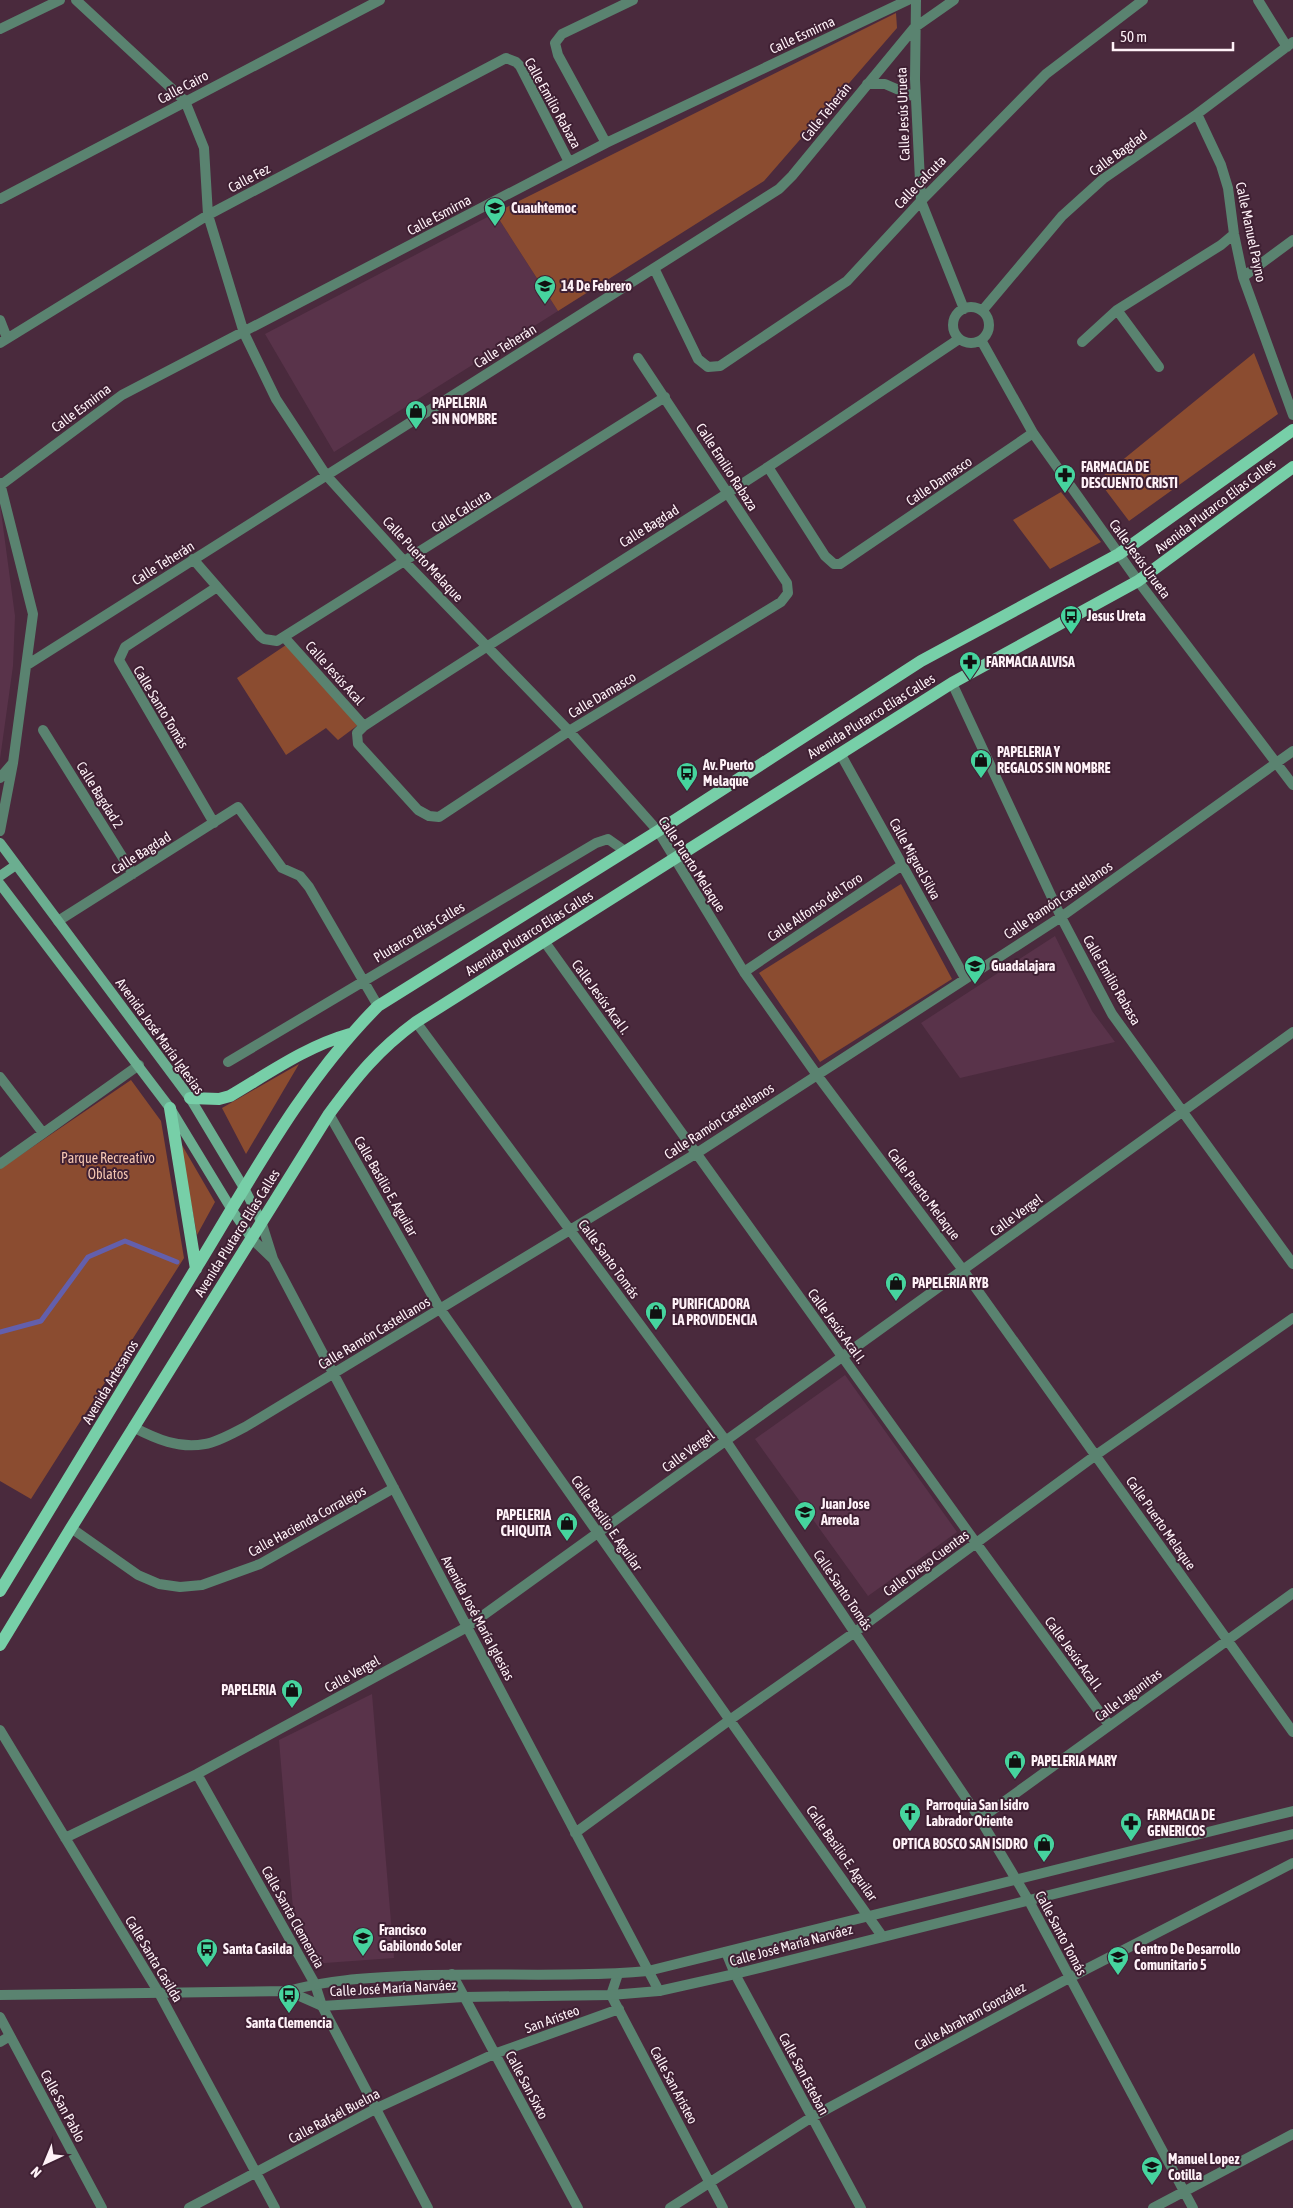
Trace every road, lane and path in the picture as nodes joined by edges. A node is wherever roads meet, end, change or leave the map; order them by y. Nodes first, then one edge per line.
1 (60, 0) edge
2 (76, 0) edge
3 (380, 0) edge
4 (633, 0) edge
5 (908, 0) edge
6 (916, 0) edge
7 (954, 0) edge
8 (1143, 0) edge
9 (1258, 0) edge
10 (914, 28) junction
11 (0, 29) edge
12 (1290, 45) edge
13 (511, 59) joint
14 (867, 84) junction
15 (915, 97) junction
16 (185, 101) junction
17 (1197, 114) junction
18 (606, 142) junction
19 (569, 162) junction
20 (0, 199) edge
21 (921, 201) junction
22 (208, 215) junction
23 (1234, 234) junction
24 (1293, 240) edge
25 (654, 268) junction
26 (1244, 277) junction
27 (964, 308) junction
28 (1117, 310) junction
29 (982, 311) junction
30 (0, 320) edge
31 (244, 333) junction
32 (959, 339) junction
33 (3, 340) edge
34 (981, 340) junction
35 (1082, 342) dead end
36 (638, 358) dead end
37 (1160, 367) dead end
38 (664, 397) junction
39 (1293, 415) edge
40 (1293, 430) edge
41 (1033, 433) junction
42 (768, 467) junction
43 (1293, 467) edge
44 (326, 475) junction
45 (1, 484) edge
46 (727, 493) junction
47 (1119, 554) junction
48 (194, 559) junction
49 (405, 562) junction
50 (1138, 581) junction
51 (217, 587) junction
52 (788, 593) joint
53 (285, 638) junction
54 (486, 645) junction
55 (27, 665) junction
56 (952, 682) junction
57 (364, 726) junction
58 (43, 730) dead end
59 (569, 730) junction
60 (1293, 751) edge
61 (840, 754) junction
62 (1277, 762) junction
63 (13, 763) junction
64 (0, 778) edge
65 (1293, 785) edge
66 (429, 816) joint
67 (214, 822) junction
68 (0, 831) edge
69 (658, 831) junction
70 (0, 843) edge
71 (625, 851) junction
72 (675, 859) junction
73 (16, 865) junction
74 (902, 865) junction
75 (133, 874) junction
76 (0, 876) edge
77 (0, 884) edge
78 (1061, 917) junction
79 (58, 921) junction
80 (544, 942) junction
81 (744, 972) junction
82 (965, 978) junction
83 (363, 982) junction
84 (378, 1006) junction
85 (416, 1022) junction
86 (1293, 1032) edge
87 (350, 1034) junction
88 (228, 1062) dead end
89 (139, 1065) junction
90 (817, 1075) junction
91 (0, 1077) edge
92 (190, 1098) junction
93 (170, 1108) junction
94 (1183, 1111) junction
95 (329, 1114) junction
96 (43, 1133) junction
97 (697, 1153) junction
98 (0, 1164) edge
99 (244, 1188) junction
100 (232, 1210) junction
101 (261, 1221) junction
102 (571, 1230) junction
103 (252, 1239) junction
104 (273, 1259) junction
105 (1293, 1264) edge
106 (196, 1269) junction
107 (963, 1270) junction
108 (440, 1309) junction
109 (1293, 1318) edge
110 (842, 1357) junction
111 (333, 1374) junction
112 (133, 1427) junction
113 (726, 1441) junction
114 (1096, 1455) junction
115 (394, 1488) junction
116 (70, 1528) junction
117 (598, 1534) junction
118 (976, 1544) junction
119 (0, 1591) edge
120 (1293, 1593) edge
121 (467, 1627) junction
122 (855, 1632) junction
123 (1228, 1640) junction
124 (0, 1645) edge
125 (731, 1719) junction
126 (1109, 1725) junction
127 (0, 1730) edge
128 (1293, 1732) edge
129 (197, 1774) junction
130 (1293, 1811) edge
131 (980, 1819) junction
132 (575, 1833) junction
133 (1293, 1834) edge
134 (64, 1838) junction
135 (1293, 1863) edge
136 (1017, 1879) junction
137 (1029, 1901) junction
138 (870, 1916) junction
139 (882, 1936) junction
140 (726, 1952) junction
141 (648, 1971) junction
142 (452, 1974) junction
143 (618, 1974) junction
144 (735, 1974) junction
145 (1069, 1978) junction
146 (315, 1984) junction
147 (659, 1991) junction
148 (288, 1992) junction
149 (159, 1993) junction
150 (0, 1995) edge
151 (611, 1995) junction
152 (464, 1997) junction
153 (322, 2006) junction
154 (619, 2009) junction
155 (0, 2017) edge
156 (10, 2036) junction
157 (0, 2042) edge
158 (494, 2054) junction
159 (377, 2108) junction
160 (812, 2117) junction
161 (1293, 2134) edge
162 (256, 2173) junction
163 (710, 2182) junction
164 (1184, 2192) junction
165 (102, 2208) edge
166 (189, 2208) edge
167 (275, 2208) edge
168 (428, 2208) edge
169 (578, 2208) edge
170 (670, 2208) edge
171 (723, 2208) edge
172 (861, 2208) edge
173 (1153, 2208) edge
174 (1193, 2208) edge

1 - 11 street
2 - 16 street, Calle Puerto Melaque
3 - 16 street, Calle Cairo
4 - 18 street, Calle Emilio Rabaza
5 - 18 street, Calle Esmirna
6 - 10 street, Calle Jesús Urueta
7 - 10 street, Calle Teherán
8 - 21 street, Calle Calcuta
9 - 12 street
10 - 14 street, Calle Teherán
10 - 15 street, Calle Jesús Urueta
12 - 17 street, Calle Bagdad
13 - 19 street, Calle Emilio Rabaza
13 - 22 street, Calle Fez
14 - 15 street
14 - 25 street, Calle Teherán
15 - 21 street, Calle Jesús Urueta
16 - 20 street, Calle Cairo
16 - 22 street, Calle Puerto Melaque
17 - 23 street, Calle Manuel Payno
17 - 29 street, Calle Bagdad
18 - 19 street, Calle Esmirna
19 - 31 street, Calle Esmirna
21 - 25 street, Calle Calcuta
21 - 27 street, Calle Jesús Urueta
22 - 31 street, Calle Puerto Melaque
22 - 33 street, Calle Fez
23 - 26 street, Calle Manuel Payno
23 - 28 street
24 - 26 street
25 - 44 street, Calle Teherán
26 - 39 street, Calle Manuel Payno
27 - 29 street
27 - 32 street
28 - 35 street
28 - 37 street
29 - 34 street
30 - 33 street, Calle Fez
31 - 44 street, Calle Puerto Melaque
31 - 45 street, Calle Esmirna
32 - 34 street
32 - 42 street, Calle Bagdad
34 - 41 street, Calle Jesús Urueta
36 - 38 street, Calle Emilio Rabaza
38 - 46 street, Calle Emilio Rabaza
38 - 49 street, Calle Calcuta
40 - 47 main road, Avenida Plutarco Elías Calles
41 - 42 street, Calle Damasco
41 - 47 street, Calle Jesús Urueta
42 - 46 street, Calle Bagdad
43 - 50 main road, Avenida Plutarco Elías Calles
44 - 48 street, Calle Teherán
44 - 49 street, Calle Puerto Melaque
45 - 55 street
46 - 52 street, Calle Emilio Rabaza
46 - 54 street, Calle Bagdad
47 - 50 street, Calle Jesús Urueta
47 - 69 main road, Avenida Plutarco Elías Calles
48 - 51 street
48 - 55 street, Calle Teherán
49 - 53 street, Calle Calcuta
49 - 54 street, Calle Puerto Melaque
50 - 56 main road, Avenida Plutarco Elías Calles
50 - 62 street, Calle Jesús Urueta
51 - 53 street, Calle Calcuta
51 - 67 street, Calle Santo Tomás
52 - 59 street, Calle Damasco
53 - 57 street, Calle Jesús Acal
54 - 57 street, Calle Bagdad
54 - 59 street, Calle Puerto Melaque
55 - 63 street
56 - 61 main road, Avenida Plutarco Elías Calles
56 - 78 street, Calle Emilio Rabasa
57 - 66 street, Calle Bagdad
58 - 75 street, Calle Bagdad 2
59 - 66 street, Calle Damasco
59 - 69 street, Calle Puerto Melaque
60 - 62 street, Calle Ramón Castellanos
61 - 72 main road, Avenida Plutarco Elías Calles
61 - 74 street, Calle Miguel Silva
62 - 65 street, Calle Jesús Urueta
62 - 78 street, Calle Ramón Castellanos
63 - 64 street
63 - 68 street
67 - 75 street, Calle Bagdad
67 - 83 street, Calle Bagdad
69 - 71 main road, Avenida Plutarco Elías Calles
69 - 72 street, Calle Puerto Melaque
70 - 73 main road, Avenida José María Iglesias
71 - 83 street, Plutarco Elías Calles
71 - 84 main road, Avenida Plutarco Elías Calles
72 - 80 main road, Avenida Plutarco Elías Calles
72 - 81 street, Calle Puerto Melaque
73 - 76 main road
73 - 79 main road, Avenida José María Iglesias
74 - 81 street, Calle Alfonso del Toro
74 - 82 street, Calle Miguel Silva
75 - 79 street, Calle Bagdad
77 - 89 main road, Avenida José María Iglesias
78 - 82 street, Calle Ramón Castellanos
78 - 94 street, Calle Emilio Rabasa
79 - 92 main road, Avenida José María Iglesias
80 - 85 main road, Avenida Plutarco Elías Calles
80 - 97 street, Calle Jesús Acal I.
81 - 90 street, Calle Puerto Melaque
82 - 90 street, Calle Ramón Castellanos
83 - 84 street
83 - 88 street, Plutarco Elías Calles
84 - 87 main road, Avenida Plutarco Elías Calles
85 - 95 main road, Avenida Plutarco Elías Calles
85 - 102 street, Calle Santo Tomás
86 - 94 street, Calle Vergel
87 - 92 main road
87 - 99 main road, Avenida Plutarco Elías Calles
89 - 93 main road, Avenida José María Iglesias
89 - 96 street
90 - 97 street, Calle Ramón Castellanos
90 - 107 street, Calle Puerto Melaque
91 - 96 street
92 - 99 main road, Avenida José María Iglesias
93 - 100 main road, Avenida José María Iglesias
93 - 106 main road
94 - 105 street, Calle Emilio Rabasa
94 - 107 street, Calle Vergel
95 - 101 main road, Avenida Plutarco Elías Calles
95 - 108 street, Calle Basilio E. Aguilar
96 - 98 street
97 - 102 street, Calle Ramón Castellanos
97 - 110 street, Calle Jesús Acal I.
99 - 100 main road, Avenida Artesanos
99 - 101 main road, Avenida José María Iglesias
100 - 103 main road, Avenida José María Iglesias
100 - 106 main road, Avenida Artesanos
101 - 103 main road, Avenida Plutarco Elías Calles
101 - 104 street, Avenida José María Iglesias
102 - 108 street, Calle Ramón Castellanos
102 - 113 street, Calle Santo Tomás
103 - 104 street, Avenida José María Iglesias
103 - 112 main road, Avenida Plutarco Elías Calles
104 - 111 street, Avenida José María Iglesias
106 - 119 main road, Avenida Artesanos
107 - 110 street, Calle Vergel
107 - 114 street, Calle Puerto Melaque
108 - 111 street, Calle Ramón Castellanos
108 - 117 street, Calle Basilio E. Aguilar
109 - 114 street, Calle Diego Cuentas
110 - 113 street, Calle Vergel
110 - 118 street, Calle Jesús Acal I.
111 - 112 street, Calle Ramón Castellanos
111 - 115 street, Avenida José María Iglesias
112 - 116 main road, Avenida Plutarco Elías Calles
113 - 117 street, Calle Vergel
113 - 122 street, Calle Santo Tomás
114 - 118 street, Calle Diego Cuentas
114 - 123 street, Calle Puerto Melaque
115 - 116 street, Calle Hacienda Corralejos
115 - 121 street, Avenida José María Iglesias
116 - 124 main road, Avenida Plutarco Elías Calles
117 - 121 street, Calle Vergel
117 - 125 street, Calle Basilio E. Aguilar
118 - 122 street, Calle Diego Cuentas
118 - 126 street, Calle Jesús Acal I.
120 - 123 street, Calle Lagunitas
121 - 129 street, Calle Vergel
121 - 132 street, Avenida José María Iglesias
122 - 125 street, Calle Diego Cuentas
122 - 131 street, Calle Santo Tomás
123 - 126 street, Calle Lagunitas
123 - 128 street, Calle Puerto Melaque
125 - 132 street, Calle Diego Cuentas
125 - 138 street, Calle Basilio E. Aguilar
126 - 131 street, Calle Lagunitas
127 - 134 street, Calle Santa Casilda
129 - 134 street, Calle Vergel
129 - 146 street, Calle Santa Clemencia
130 - 136 street, Calle José María Narváez
131 - 136 street, Calle Santo Tomás
132 - 141 street, Avenida José María Iglesias
133 - 137 street, Calle José María Narváez
134 - 149 street, Calle Santa Casilda
135 - 145 street, Calle Abraham González
136 - 137 street, Calle Santo Tomás
136 - 138 street, Calle José María Narváez
137 - 139 street, Calle José María Narváez
137 - 145 street, Calle Santo Tomás
138 - 139 street, Calle Basilio E. Aguilar
138 - 140 street, Calle José María Narváez
139 - 144 street, Calle José María Narváez
140 - 141 street, Calle José María Narváez
140 - 144 street, Calle San Esteban
141 - 143 street, Calle José María Narváez
141 - 147 street, Avenida José María Iglesias
142 - 143 street, Calle José María Narváez
142 - 146 street, Calle José María Narváez
142 - 152 street, Calle San Sixto
143 - 151 street
144 - 147 street, Calle José María Narváez
144 - 160 street, Calle San Esteban
145 - 160 street, Calle Abraham González
145 - 164 street, Calle Santo Tomás
146 - 148 street, Calle José María Narváez
146 - 153 street, Calle Santa Clemencia
147 - 151 street, Calle José María Narváez
148 - 149 street, Calle José María Narváez
148 - 153 street, Calle José María Narváez
149 - 150 street, Calle José María Narváez
149 - 162 street, Calle Santa Casilda
151 - 152 street, Calle José María Narváez
151 - 154 street, Calle San Aristeo
152 - 153 street, Calle José María Narváez
152 - 158 street, Calle San Sixto
153 - 159 street, Calle Santa Clemencia
154 - 158 street, San Aristeo
154 - 163 street, Calle San Aristeo
155 - 156 street, Calle San Pablo
156 - 157 street
156 - 165 street, Calle San Pablo
158 - 159 street, Calle Rafaél Buelna
158 - 169 street, Calle San Sixto
159 - 162 street, Calle Rafaél Buelna
159 - 168 street, Calle Santa Clemencia
160 - 163 street, Calle Abraham González
160 - 172 street, Calle San Esteban
161 - 164 street
162 - 166 street, Calle Rafaél Buelna
162 - 167 street, Calle Santa Casilda
163 - 170 street, Calle Abraham González
163 - 171 street, Calle San Aristeo
164 - 173 street
164 - 174 street, Calle Santo Tomás

